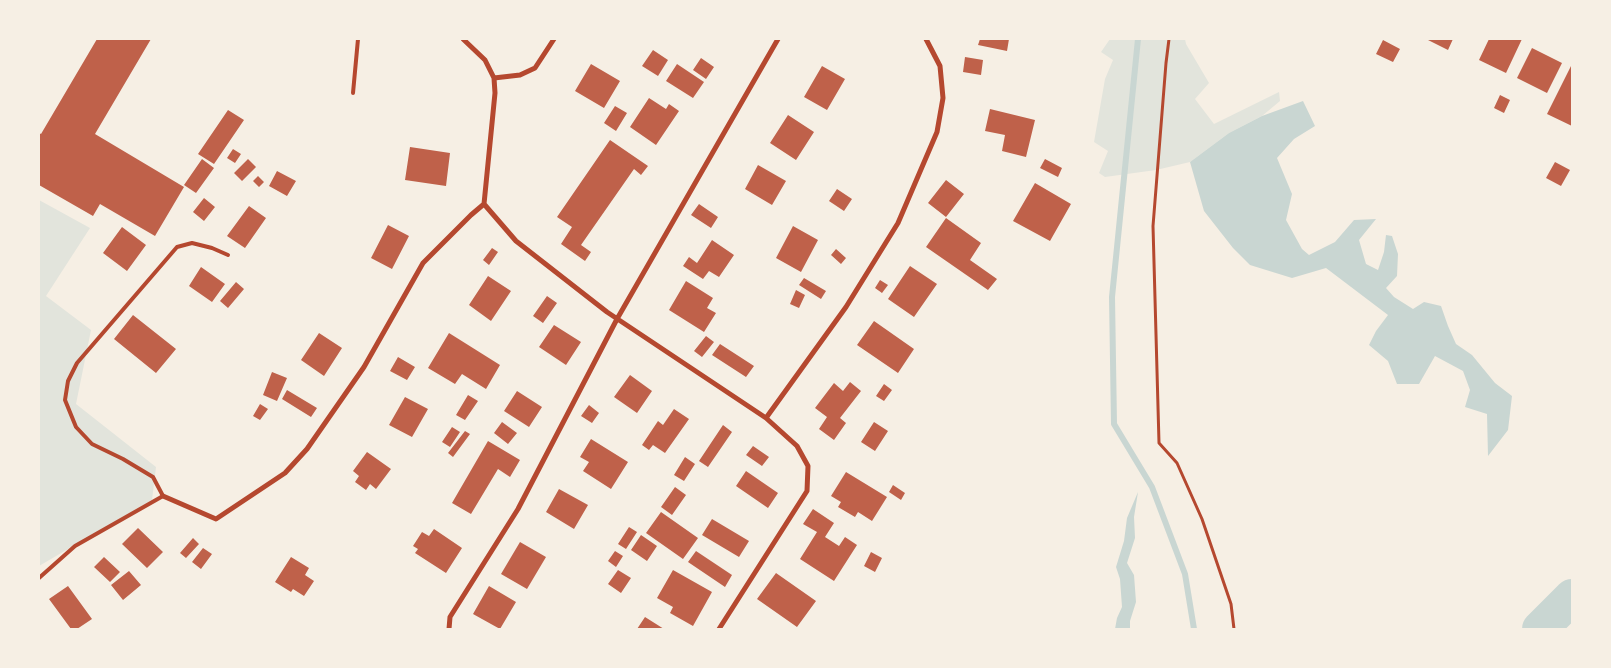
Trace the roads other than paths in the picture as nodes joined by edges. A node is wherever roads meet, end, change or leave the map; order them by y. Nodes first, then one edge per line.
1 (358, 39) edge
2 (463, 39) edge
3 (554, 39) edge
4 (778, 39) edge
5 (926, 39) edge
6 (494, 78) junction
7 (352, 93) dead end
8 (484, 204) junction
9 (228, 255) dead end
10 (618, 319) junction
11 (766, 418) junction
12 (163, 496) junction
13 (39, 578) edge
14 (449, 629) edge
15 (719, 629) edge

1 - 7 lane
2 - 6 street
3 - 6 street
4 - 10 street
5 - 11 street
6 - 8 street
8 - 10 street
8 - 12 street
9 - 12 lane
10 - 11 street
10 - 14 street
11 - 15 street
12 - 13 lane

